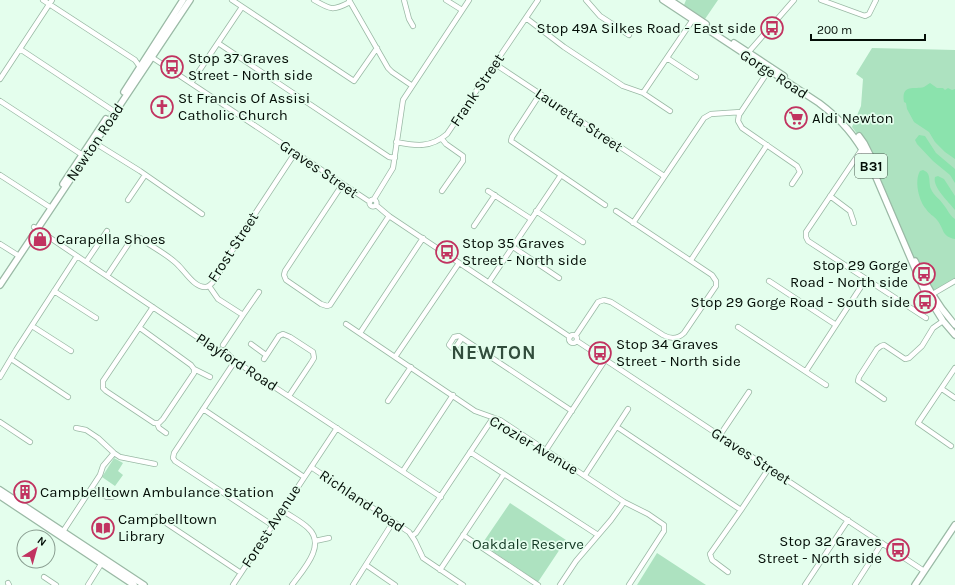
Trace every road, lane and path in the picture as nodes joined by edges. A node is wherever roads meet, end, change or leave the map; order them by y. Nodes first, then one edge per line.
1 (43, 0) edge
2 (183, 0) edge
3 (190, 0) edge
4 (232, 0) edge
5 (314, 0) edge
6 (404, 0) edge
7 (446, 0) edge
8 (469, 0) edge
9 (538, 0) edge
10 (586, 0) edge
11 (663, 0) edge
12 (670, 0) edge
13 (794, 0) edge
14 (821, 0) edge
15 (876, 0) edge
16 (350, 1) edge
17 (51, 2) edge
18 (242, 7) junction
19 (462, 10) junction
20 (526, 18) junction
21 (694, 18) junction
22 (413, 26) dead end
23 (629, 35) dead end
24 (218, 43) junction
25 (377, 48) junction
26 (20, 49) junction
27 (747, 54) junction
28 (150, 56) junction
29 (666, 58) junction
30 (495, 64) junction
31 (140, 67) junction
32 (770, 69) junction
33 (696, 77) dead end
34 (0, 80) edge
35 (191, 83) junction
36 (411, 85) junction
37 (643, 93) junction
38 (540, 94) junction
39 (0, 101) edge
40 (114, 111) junction
41 (670, 111) dead end
42 (741, 112) junction
43 (442, 138) junction
44 (396, 142) junction
45 (95, 143) junction
46 (767, 145) junction
47 (862, 149) junction
48 (295, 153) junction
49 (84, 156) junction
50 (395, 158) junction
51 (0, 175) edge
52 (145, 175) junction
53 (560, 175) junction
54 (664, 176) junction
55 (792, 184) dead end
56 (342, 185) junction
57 (442, 191) dead end
58 (488, 191) dead end
59 (495, 195) junction
60 (830, 196) junction
61 (128, 200) dead end
62 (372, 201) junction
63 (605, 205) dead end
64 (50, 207) junction
65 (536, 211) junction
66 (616, 211) dead end
67 (202, 214) dead end
68 (389, 216) junction
69 (531, 219) junction
70 (633, 223) junction
71 (854, 223) dead end
72 (474, 226) dead end
73 (35, 228) junction
74 (107, 231) dead end
75 (423, 238) junction
76 (583, 242) dead end
77 (0, 244) edge
78 (513, 247) junction
79 (17, 255) junction
80 (77, 256) junction
81 (691, 260) junction
82 (86, 262) junction
83 (459, 263) junction
84 (107, 276) junction
85 (559, 278) dead end
86 (0, 279) edge
87 (866, 279) junction
88 (769, 281) dead end
89 (955, 281) edge
90 (489, 282) junction
91 (0, 285) edge
92 (210, 286) junction
93 (54, 291) junction
94 (259, 292) dead end
95 (930, 295) junction
96 (153, 307) junction
97 (243, 315) junction
98 (96, 318) dead end
99 (926, 318) dead end
100 (944, 321) junction
101 (346, 324) dead end
102 (836, 325) junction
103 (32, 326) junction
104 (955, 326) edge
105 (738, 327) dead end
106 (140, 328) junction
107 (360, 333) junction
108 (955, 335) edge
109 (570, 337) junction
110 (462, 338) dead end
111 (576, 338) junction
112 (251, 344) dead end
113 (223, 345) dead end
114 (71, 351) dead end
115 (395, 357) junction
116 (11, 359) junction
117 (605, 360) junction
118 (235, 361) junction
119 (411, 367) junction
120 (955, 368) edge
121 (194, 369) junction
122 (806, 371) junction
123 (0, 377) edge
124 (210, 377) dead end
125 (826, 385) dead end
126 (942, 389) junction
127 (748, 392) dead end
128 (453, 395) junction
129 (289, 396) junction
130 (68, 397) dead end
131 (955, 398) edge
132 (884, 400) dead end
133 (388, 401) dead end
134 (203, 409) junction
135 (628, 409) dead end
136 (572, 411) junction
137 (493, 418) junction
138 (0, 422) edge
139 (156, 423) junction
140 (617, 427) junction
141 (76, 428) dead end
142 (337, 428) junction
143 (166, 433) dead end
144 (720, 435) junction
145 (30, 442) dead end
146 (951, 446) dead end
147 (546, 450) junction
148 (470, 452) junction
149 (114, 453) junction
150 (155, 464) dead end
151 (311, 467) junction
152 (769, 468) junction
153 (402, 472) junction
154 (504, 474) junction
155 (585, 476) junction
156 (304, 477) junction
157 (91, 489) junction
158 (0, 490) edge
159 (115, 493) dead end
160 (0, 496) edge
161 (440, 497) junction
162 (624, 502) junction
163 (282, 510) junction
164 (741, 510) junction
165 (157, 517) dead end
166 (848, 520) junction
167 (393, 522) junction
168 (272, 525) junction
169 (955, 525) edge
170 (61, 534) junction
171 (463, 535) junction
172 (598, 535) junction
173 (412, 536) junction
174 (328, 538) dead end
175 (315, 541) junction
176 (882, 543) junction
177 (103, 561) junction
178 (366, 565) junction
179 (440, 570) junction
180 (924, 571) junction
181 (241, 572) junction
182 (728, 572) dead end
183 (44, 577) dead end
184 (56, 585) edge
185 (88, 585) edge
186 (134, 585) edge
187 (144, 585) edge
188 (233, 585) edge
189 (292, 585) edge
190 (353, 585) edge
191 (395, 585) edge
192 (463, 585) edge
193 (538, 585) edge
194 (560, 585) edge
195 (629, 585) edge
196 (805, 585) edge
197 (854, 585) edge
198 (915, 585) edge

1 - 17 street
2 - 28 main road, Newton Road
3 - 28 main road, Newton Road
4 - 18 street
5 - 16 street
6 - 22 street
7 - 19 street
8 - 19 street
9 - 20 street, Frank Street
10 - 23 street
11 - 21 main road, Gorge Road / B31
12 - 21 main road, Gorge Road / B31
13 - 27 street
14 - 15 street
16 - 25 street
17 - 26 street
17 - 31 street
18 - 24 street
18 - 25 street
19 - 36 street
20 - 30 street, Frank Street
20 - 37 street
21 - 27 main road, Gorge Road / B31
21 - 29 street
24 - 35 street
24 - 50 street
25 - 36 street
26 - 34 street
26 - 40 street
27 - 32 main road, Gorge Road / B31
28 - 31 main road, Newton Road
28 - 35 street, Graves Street
28 - 40 main road, Newton Road
29 - 33 street
29 - 37 street
30 - 38 street, Lauretta Street
30 - 43 street, Frank Street
31 - 40 main road, Newton Road
32 - 42 street
32 - 47 main road, Gorge Road / B31
32 - 95 main road, Gorge Road / B31
35 - 48 street, Graves Street
36 - 44 street
37 - 41 street
38 - 53 street
38 - 54 street, Lauretta Street
39 - 49 street
40 - 45 main road, Newton Road
40 - 49 main road, Newton Road
42 - 46 street
42 - 54 street
43 - 44 street, Frank Street
43 - 57 street
44 - 50 street
45 - 49 main road, Newton Road
45 - 52 street
46 - 55 street
46 - 81 street
47 - 60 street
47 - 95 main road, Gorge Road / B31
48 - 56 street, Graves Street
48 - 92 street, Frost Street
49 - 64 main road, Newton Road
50 - 62 street
51 - 64 street
52 - 61 street
52 - 67 street
53 - 63 street
53 - 65 street
54 - 70 street
56 - 62 street, Graves Street
56 - 68 street
58 - 59 street
59 - 69 street
59 - 72 street
60 - 71 street
60 - 87 street
62 - 68 street, Graves Street
64 - 73 main road, Newton Road
65 - 69 street
65 - 76 street
66 - 70 street
68 - 75 street, Graves Street
69 - 78 street
70 - 81 street
73 - 79 main road, Newton Road
73 - 80 street, Playford Road
74 - 82 street
75 - 83 street, Graves Street
75 - 107 street
77 - 79 street
78 - 85 street
78 - 90 street
79 - 86 main road, Newton Road
79 - 91 main road, Newton Road
80 - 82 street, Playford Road
80 - 93 street
81 - 111 street
82 - 84 street, Playford Road
83 - 90 street, Graves Street
83 - 115 street
84 - 92 street, Frost Street
84 - 96 street, Playford Road
87 - 99 street
87 - 102 street
88 - 102 street
89 - 95 street
90 - 109 street, Graves Street
92 - 97 street
93 - 98 street
93 - 103 street
94 - 97 street
95 - 100 main road, Gorge Road / B31
95 - 104 main road, Gorge Road / B31
96 - 106 street
96 - 118 street, Playford Road
97 - 113 street
100 - 108 main road, Gorge Road / B31
100 - 132 street
101 - 107 street, Crozier Avenue
102 - 122 street
103 - 114 street
103 - 116 street
105 - 122 street
106 - 121 street
106 - 139 street
107 - 115 street, Crozier Avenue
109 - 111 street
109 - 111 street, Graves Street
110 - 136 street
111 - 117 street, Graves Street
112 - 129 street
115 - 119 street, Crozier Avenue
116 - 123 street
116 - 130 street
117 - 136 street
117 - 144 street, Graves Street
118 - 129 street, Playford Road
118 - 134 street
119 - 128 street, Crozier Avenue
119 - 133 street
120 - 126 street
121 - 124 street
121 - 139 street
122 - 125 street
126 - 131 street
126 - 146 street
127 - 144 street
128 - 137 street, Crozier Avenue
128 - 153 street
129 - 142 street, Playford Road
134 - 156 street
134 - 168 street
135 - 140 street
136 - 147 street
137 - 147 street, Crozier Avenue
137 - 148 street
138 - 145 street
139 - 143 street
140 - 155 street
140 - 164 street
141 - 149 street
142 - 151 street, Forest Avenue
142 - 153 street, Playford Road
144 - 152 street, Graves Street
147 - 155 street, Crozier Avenue
148 - 154 street
148 - 161 street
149 - 150 street
149 - 157 street
151 - 156 street, Forest Avenue
151 - 167 street, Richland Road
152 - 164 street
152 - 166 street, Graves Street
153 - 161 street, Playford Road
154 - 171 street
154 - 172 street
155 - 162 street, Crozier Avenue
156 - 163 street, Forest Avenue
157 - 159 street
157 - 170 street
158 - 170 main road
160 - 170 main road
161 - 173 street
162 - 172 street
162 - 195 street, Crozier Avenue
163 - 168 street, Forest Avenue
163 - 175 street
164 - 182 street
165 - 181 street
166 - 176 street, Graves Street
166 - 196 street
167 - 173 street, Richland Road
167 - 178 street
168 - 181 street, Forest Avenue
169 - 180 main road
170 - 177 main road
171 - 179 street
171 - 193 street
172 - 194 street
173 - 179 street, Richland Road
174 - 175 street
175 - 189 street
176 - 180 street, Graves Street
176 - 197 street
177 - 185 street
177 - 186 main road
177 - 187 main road
178 - 190 street
178 - 191 street
179 - 192 street, Richland Road
180 - 198 main road
181 - 188 street, Forest Avenue
183 - 184 street

